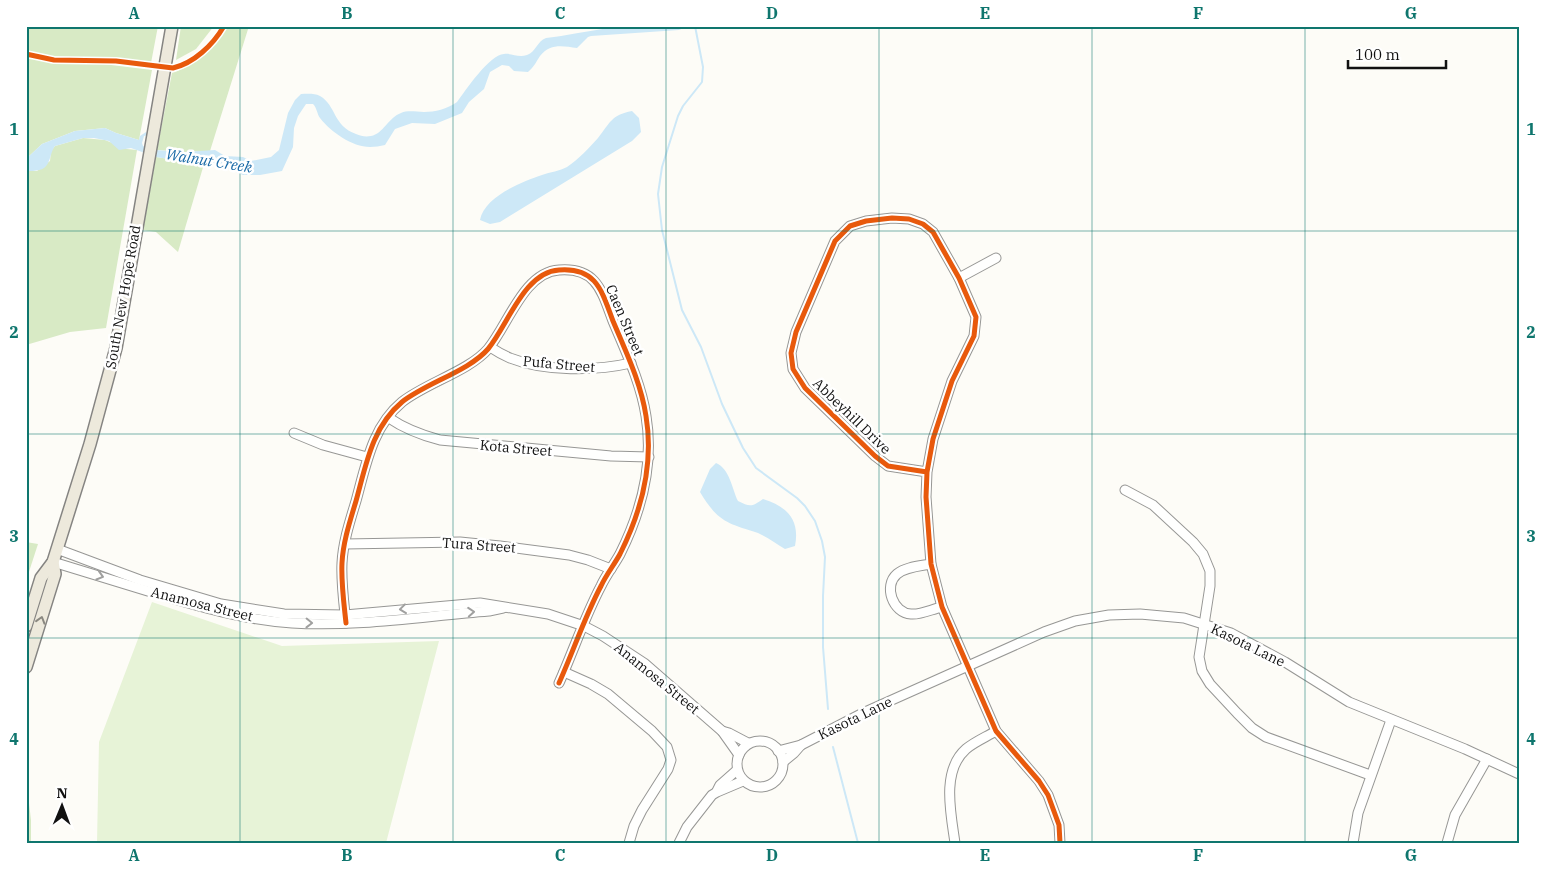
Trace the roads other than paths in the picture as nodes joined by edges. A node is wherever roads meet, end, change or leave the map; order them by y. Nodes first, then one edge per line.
1 (172, 26) edge
2 (996, 258) dead end
3 (959, 278) junction
4 (490, 347) junction
5 (631, 363) junction
6 (389, 418) junction
7 (294, 433) dead end
8 (367, 457) junction
9 (648, 457) junction
10 (927, 472) junction
11 (1125, 490) dead end
12 (345, 544) junction
13 (57, 549) junction
14 (53, 562) junction
15 (931, 564) junction
16 (611, 569) junction
17 (942, 607) junction
18 (346, 619) junction
19 (1204, 623) junction
20 (26, 626) edge
21 (584, 626) junction
22 (967, 666) junction
23 (26, 667) edge
24 (564, 672) junction
25 (559, 683) dead end
26 (1391, 720) junction
27 (722, 731) junction
28 (996, 731) junction
29 (748, 744) junction
30 (801, 745) junction
31 (778, 750) junction
32 (739, 755) junction
33 (1488, 759) junction
34 (782, 762) junction
35 (737, 770) junction
36 (1519, 774) edge
37 (1370, 775) junction
38 (742, 781) junction
39 (717, 792) junction
40 (629, 843) edge
41 (679, 843) edge
42 (955, 843) edge
43 (1060, 843) edge
44 (1353, 843) edge
45 (1447, 843) edge

1 - 13 main road, South New Hope Road
2 - 3 street
3 - 10 street, Abbeyhill Drive
3 - 10 street, Abbeyhill Drive
4 - 5 street, Pufa Street
4 - 5 street, Caen Street
4 - 6 street, Caen Street
5 - 9 street, Caen Street
6 - 8 street, Caen Street
6 - 9 street, Kota Street
7 - 8 street
8 - 12 street, Caen Street
9 - 16 street, Caen Street
10 - 15 street, Abbeyhill Drive
11 - 19 street
12 - 16 street, Tura Street
12 - 18 street, Caen Street
13 - 14 main road, South New Hope Road
13 - 18 street, Anamosa Street
14 -> 18 street, Anamosa Street
14 - 20 main road, South New Hope Road
23 -> 14 main road, South New Hope Road
15 - 17 street, Abbeyhill Drive
15 - 17 street
16 - 21 street, Caen Street
17 - 22 street, Abbeyhill Drive
18 - 21 street, Anamosa Street
19 - 22 street, Kasota Lane
19 - 26 street, Kasota Lane
19 - 37 street
21 - 24 street, Caen Street
21 - 27 street, Anamosa Street
22 - 28 street, Abbeyhill Drive
22 - 30 street, Kasota Lane
24 - 25 street, Caen Street
24 - 40 street
26 - 33 street, Kasota Lane
26 - 37 street
27 - 29 street, Anamosa Street
27 - 32 street, Anamosa Street
28 - 42 street
28 - 43 street, Abbeyhill Drive
29 - 31 street, Kasota Lane
29 - 32 street
30 - 31 street, Kasota Lane
30 - 34 street, Kasota Lane
31 - 34 street
32 - 35 street
33 - 36 street, Kasota Lane
33 - 45 street
34 - 38 street, Kasota Lane
35 - 38 street
35 - 39 street
37 - 44 street
38 - 39 street
39 - 41 street

